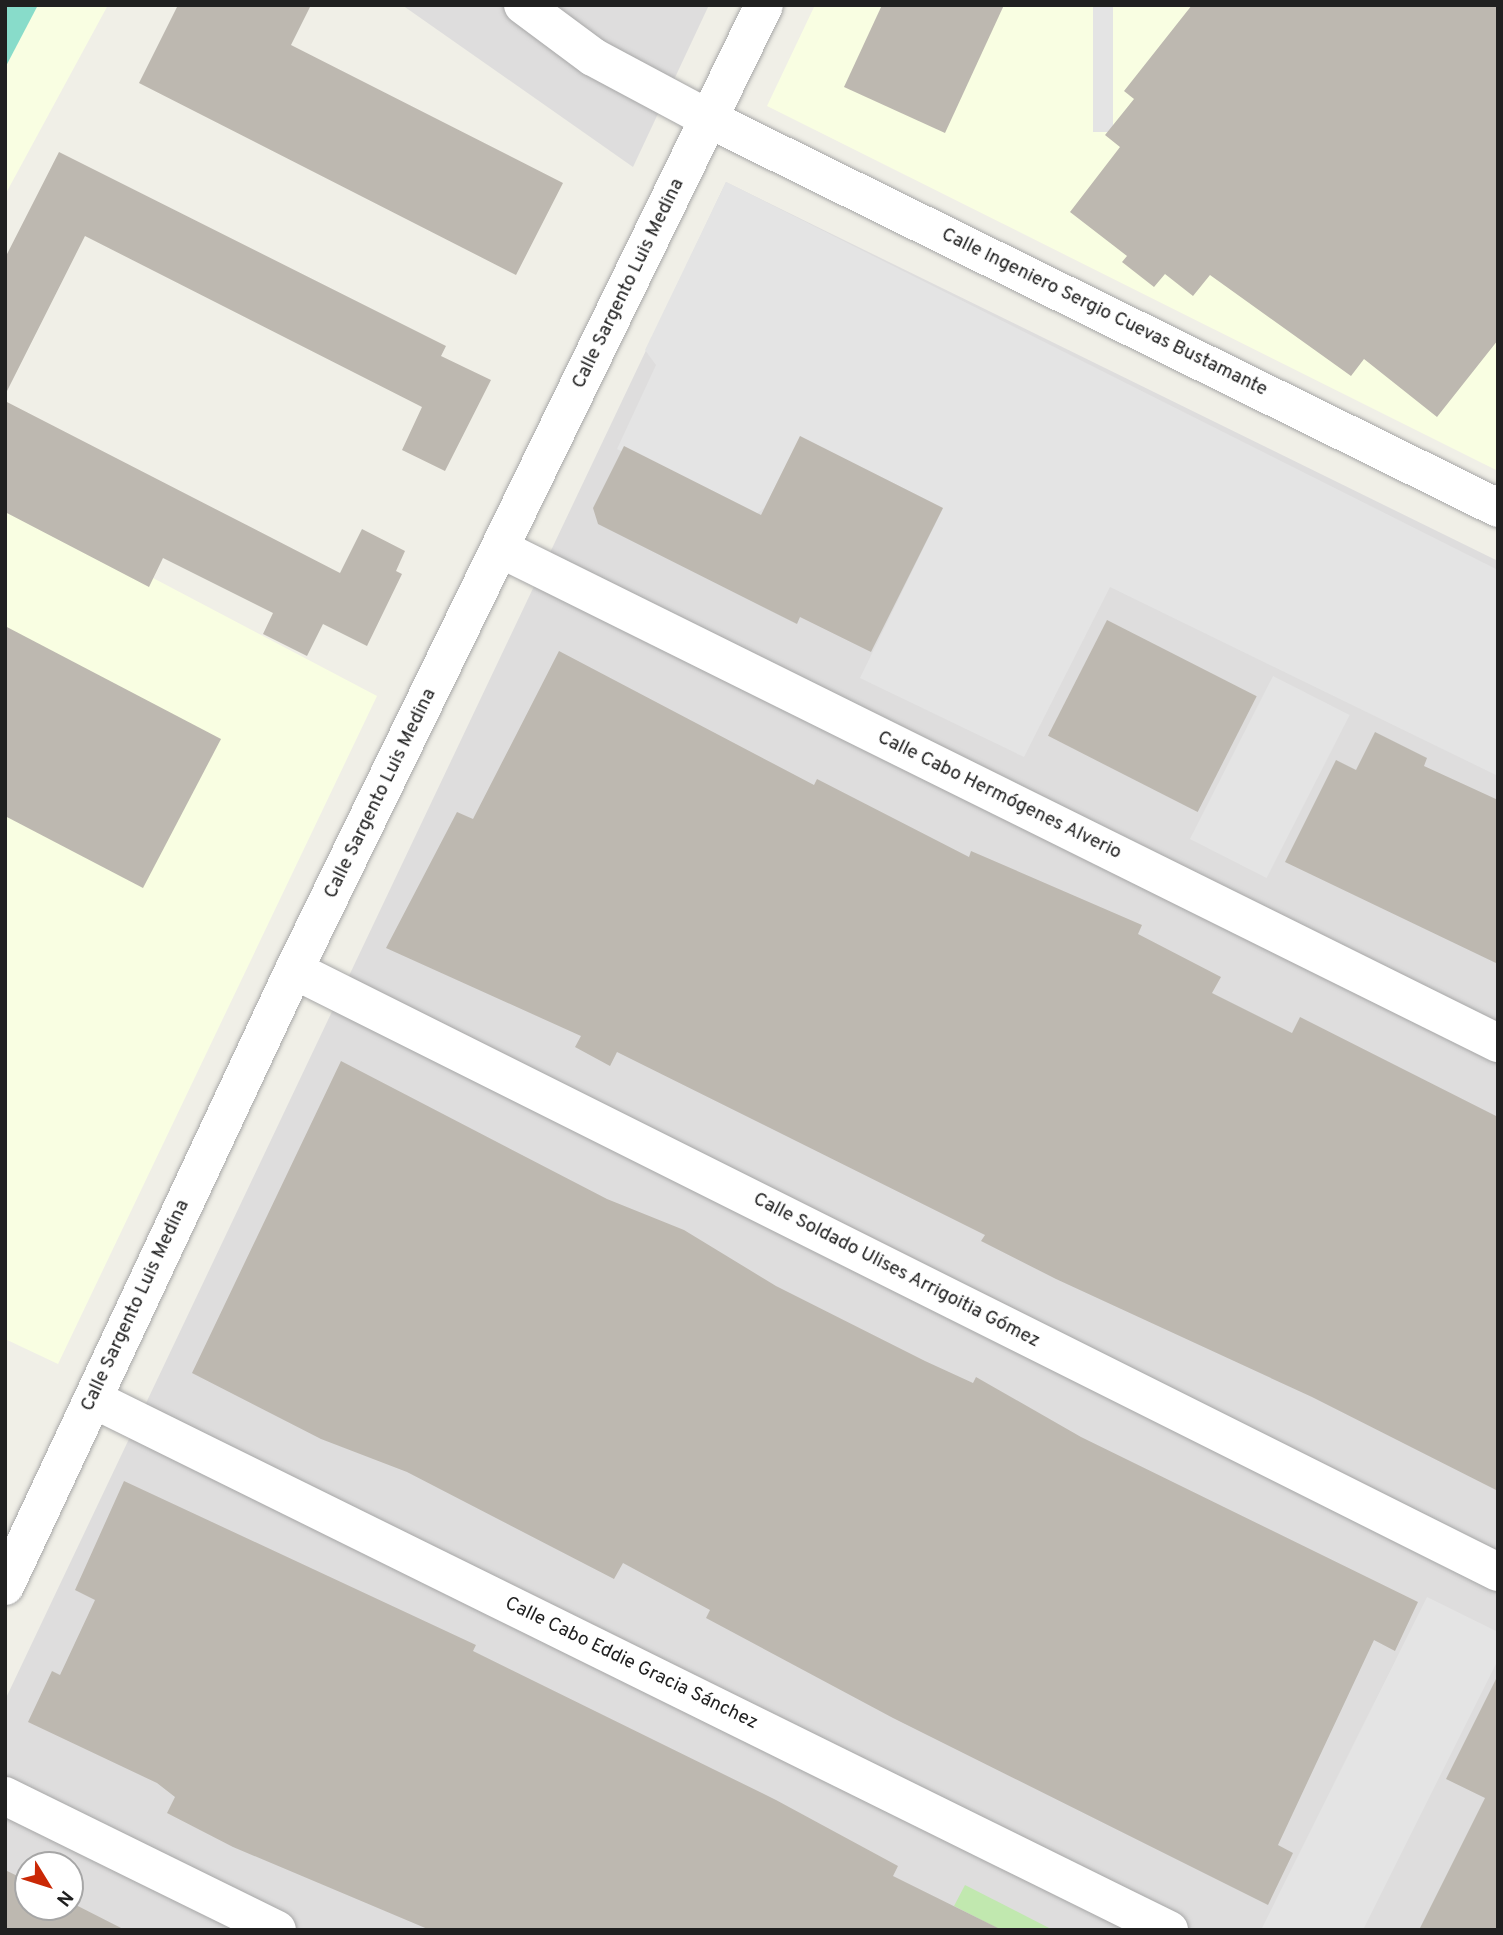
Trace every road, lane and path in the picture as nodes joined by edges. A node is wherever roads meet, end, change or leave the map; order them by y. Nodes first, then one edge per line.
1 (523, 5) edge
2 (764, 5) edge
3 (709, 119) junction
4 (1498, 508) edge
5 (501, 549) junction
6 (294, 970) junction
7 (1498, 1043) edge
8 (93, 1399) junction
9 (1498, 1572) edge
10 (5, 1587) edge
11 (5, 1796) edge
12 (277, 1930) edge
13 (1169, 1930) edge

1 - 3 street, Calle Ingeniero Sergio Cuevas Bustamante
2 - 3 street, Calle Sargento Luis Medina
3 - 4 street, Calle Ingeniero Sergio Cuevas Bustamante
3 - 5 street, Calle Sargento Luis Medina
5 - 6 street, Calle Sargento Luis Medina
5 - 7 street, Calle Cabo Hermógenes Alverio
6 - 8 street, Calle Sargento Luis Medina
6 - 9 street, Calle Soldado Ulises Arrigoitia Gómez
8 - 10 street, Calle Sargento Luis Medina
8 - 13 street, Calle Cabo Eddie Gracia Sánchez
11 - 12 street

